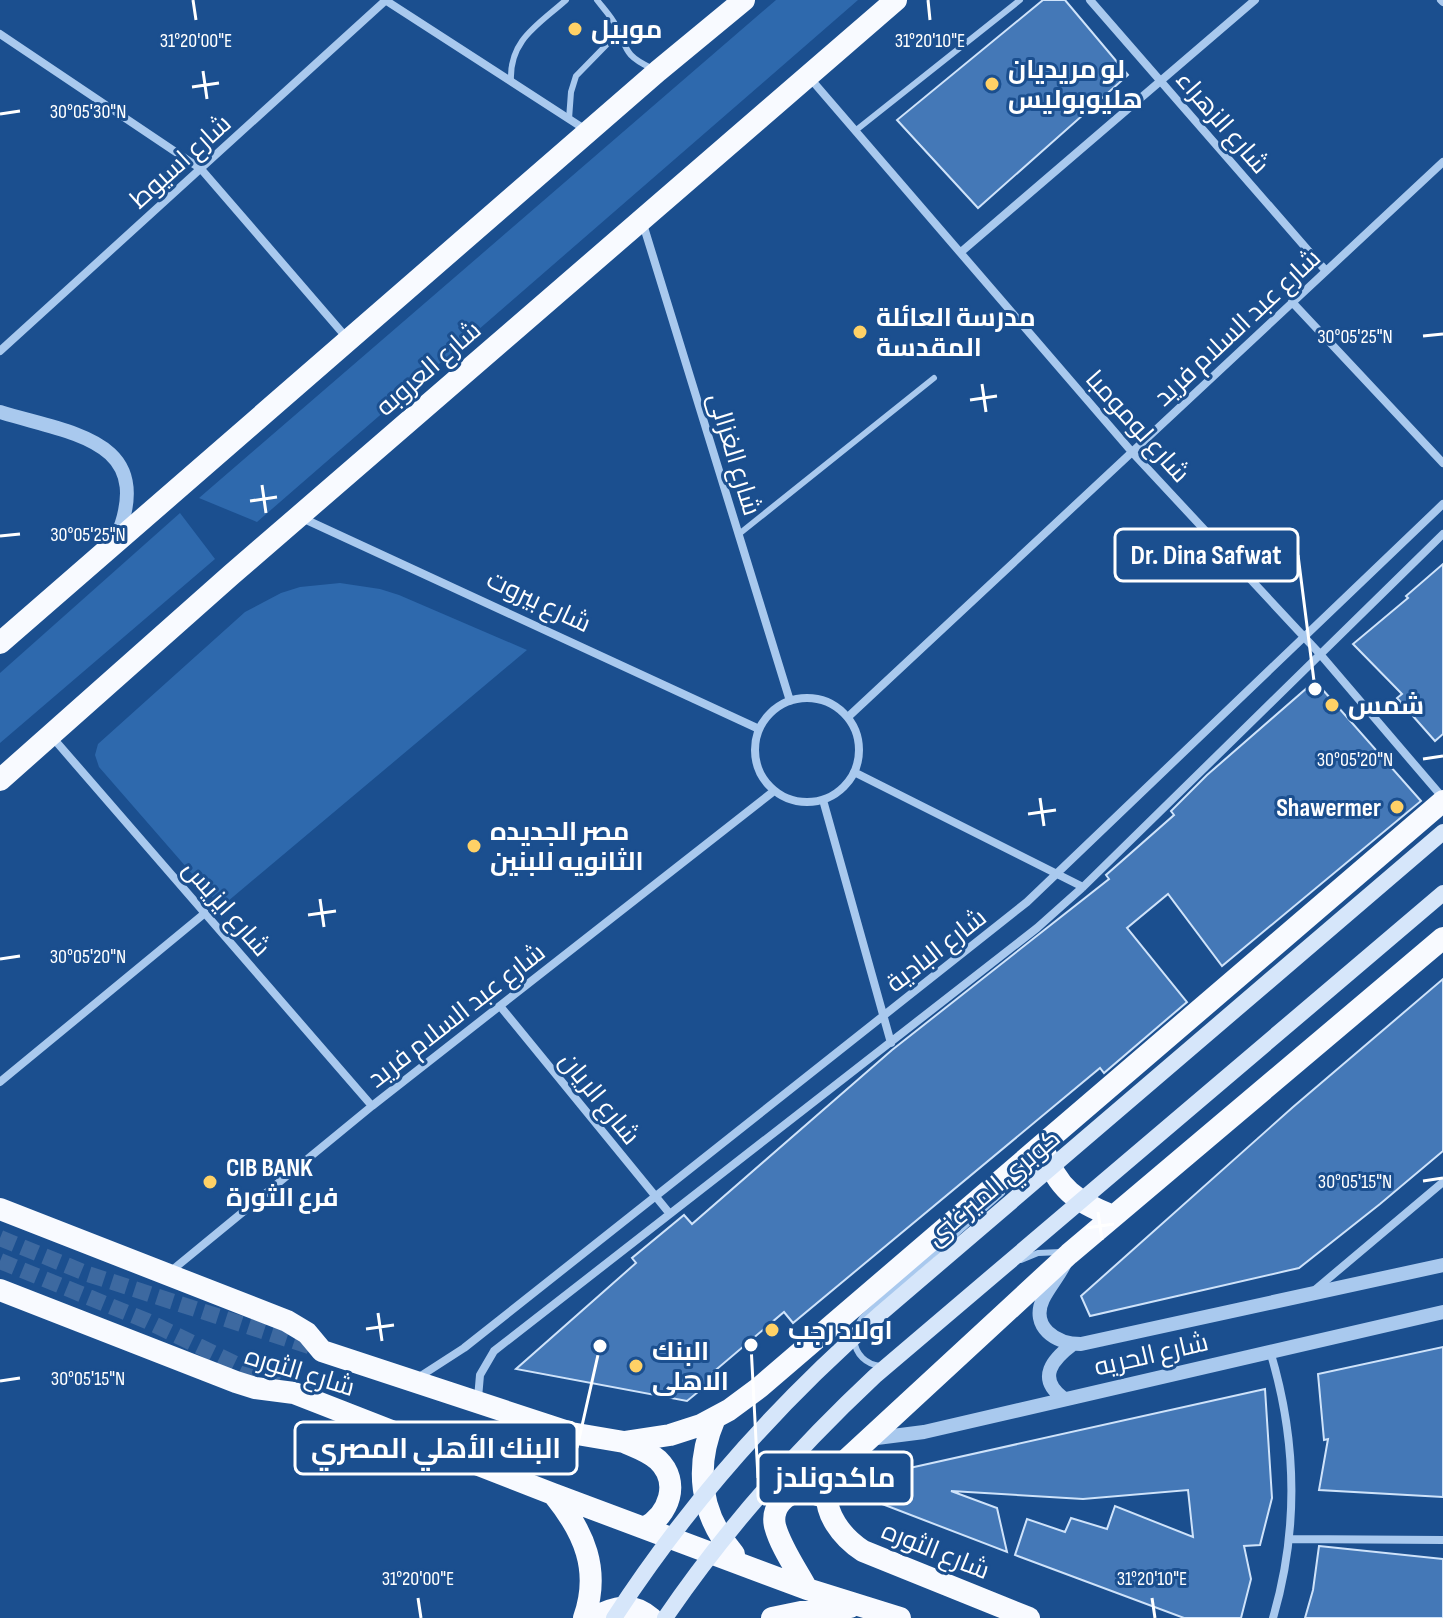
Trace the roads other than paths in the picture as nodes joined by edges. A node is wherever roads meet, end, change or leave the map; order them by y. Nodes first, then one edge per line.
1 (386, 0) edge
2 (566, 0) edge
3 (597, 0) edge
4 (744, 0) edge
5 (896, 0) edge
6 (1020, 0) edge
7 (1090, 0) edge
8 (1255, 0) edge
9 (619, 32) junction
10 (0, 34) edge
11 (658, 71) junction
12 (808, 76) junction
13 (511, 81) junction
14 (1160, 82) junction
15 (569, 119) junction
16 (855, 131) junction
17 (590, 133) junction
18 (1443, 162) edge
19 (201, 169) junction
20 (642, 219) junction
21 (961, 252) junction
22 (1326, 271) junction
23 (1292, 302) junction
24 (349, 341) junction
25 (0, 351) edge
26 (934, 378) dead end
27 (0, 412) edge
28 (1132, 452) junction
29 (1443, 463) edge
30 (1443, 504) edge
31 (299, 517) junction
32 (739, 534) junction
33 (1443, 534) edge
34 (114, 544) junction
35 (1304, 637) junction
36 (0, 643) edge
37 (1320, 654) junction
38 (790, 701) junction
39 (848, 717) junction
40 (759, 729) junction
41 (52, 737) junction
42 (854, 772) junction
43 (0, 780) edge
44 (774, 791) junction
45 (1443, 799) edge
46 (823, 800) junction
47 (1443, 832) edge
48 (1058, 875) junction
49 (1083, 887) junction
50 (1443, 893) edge
51 (205, 913) junction
52 (1443, 938) edge
53 (500, 1006) junction
54 (883, 1017) junction
55 (891, 1043) junction
56 (0, 1082) edge
57 (372, 1106) junction
58 (1042, 1145) junction
59 (1016, 1165) junction
60 (1443, 1182) edge
61 (656, 1197) junction
62 (0, 1209) edge
63 (670, 1214) junction
64 (1113, 1216) junction
65 (1069, 1254) junction
66 (1443, 1265) edge
67 (166, 1275) junction
68 (0, 1290) edge
69 (1306, 1296) junction
70 (1443, 1312) edge
71 (1073, 1344) junction
72 (1270, 1351) junction
73 (414, 1381) junction
74 (1063, 1398) junction
75 (479, 1403) junction
76 (715, 1418) junction
77 (869, 1439) junction
78 (624, 1442) junction
79 (553, 1494) junction
80 (828, 1498) junction
81 (644, 1528) junction
82 (1290, 1539) junction
83 (1443, 1540) edge
84 (746, 1565) junction
85 (807, 1589) junction
86 (863, 1606) junction
87 (584, 1618) edge
88 (593, 1618) edge
89 (614, 1618) edge
90 (651, 1618) edge
91 (665, 1618) edge
92 (772, 1618) edge
93 (900, 1618) edge
94 (1029, 1618) edge
95 (1273, 1618) edge

1 - 13 street
1 - 19 street, شارع اسيوط
2 - 13 lane
3 - 9 lane
4 - 11 highway
5 - 12 highway, شارع العروبه
6 - 16 lane
7 - 14 street, شارع الزهراء
8 - 14 street
9 - 11 lane
9 - 15 lane
10 - 19 street
11 - 17 highway
12 - 16 street, شارع لومومبا
12 - 20 highway, شارع العروبه
13 - 15 street
14 - 21 street
14 - 22 street, شارع الزهراء
15 - 17 street
16 - 21 street, شارع لومومبا
17 - 24 highway
18 - 22 street, شارع عبد السلام فريد
19 - 24 street
19 - 25 street, شارع اسيوط
20 - 31 highway, شارع العروبه
20 - 32 street, شارع الغزالى
21 - 28 street, شارع لومومبا
22 - 23 street, شارع عبد السلام فريد
23 - 28 street, شارع عبد السلام فريد
23 - 29 street
24 - 34 highway
26 - 32 lane
27 - 34 street
28 - 35 street, شارع لومومبا
28 - 39 street, شارع عبد السلام فريد
30 - 35 street, شارع البادية
31 - 40 street, شارع بيروت
31 - 41 highway, شارع العروبه
32 - 38 street, شارع الغزالى
33 - 37 street, شارع البادية
34 - 36 highway
35 - 37 street, شارع لومومبا
35 - 48 street, شارع البادية
37 - 45 street, شارع لومومبا
37 - 49 street, شارع البادية
38 - 39 street
38 - 40 street
39 - 42 street
40 - 44 street
41 - 43 highway, شارع العروبه
41 - 51 street, شارع ايزيس
42 - 46 street
42 - 48 street
44 - 46 street
44 - 53 street, شارع عبد السلام فريد
45 - 58 highway, شارع الثوره
46 - 54 street
47 - 89 main road, كوبري الميرغنى, bridge
48 - 49 street
48 - 54 street, شارع البادية
49 - 55 street, شارع البادية
50 - 91 main road, bridge
51 - 56 street
51 - 57 street, شارع ايزيس
52 - 64 highway
53 - 57 street, شارع عبد السلام فريد
53 - 61 street, شارع الريان
54 - 55 street
54 - 61 street, شارع البادية
55 - 63 street, شارع البادية
57 - 67 street, شارع عبد السلام فريد
58 - 59 highway, شارع الثوره
58 - 64 highway
59 - 65 lane
59 - 76 highway, شارع الثوره
60 - 69 street
61 - 63 street, شارع الريان
61 - 73 street, شارع البادية
62 - 67 highway, شارع الثوره
63 - 75 street, شارع البادية
64 - 65 highway
65 - 71 street, شارع الحريه
65 - 77 highway
66 - 69 street, شارع الحريه
67 - 73 highway, شارع الثوره
68 - 79 highway, شارع الثوره
69 - 71 street, شارع الحريه
70 - 72 street, شارع الحريه
71 - 74 street
72 - 74 street, شارع الحريه
72 - 82 street
73 - 75 highway, شارع الثوره
74 - 77 street, شارع الحريه
75 - 78 highway, شارع الثوره
76 - 78 highway, شارع الثوره
76 - 84 highway
77 - 80 highway
78 - 81 highway
79 - 81 highway, شارع الثوره
79 - 87 highway
80 - 85 highway
80 - 94 highway, شارع الثوره
81 - 84 highway, شارع الثوره
82 - 83 street
82 - 95 street
84 - 85 highway, شارع الثوره
85 - 86 highway, شارع الثوره
86 - 92 highway
86 - 93 highway, شارع الثوره
88 - 90 highway

